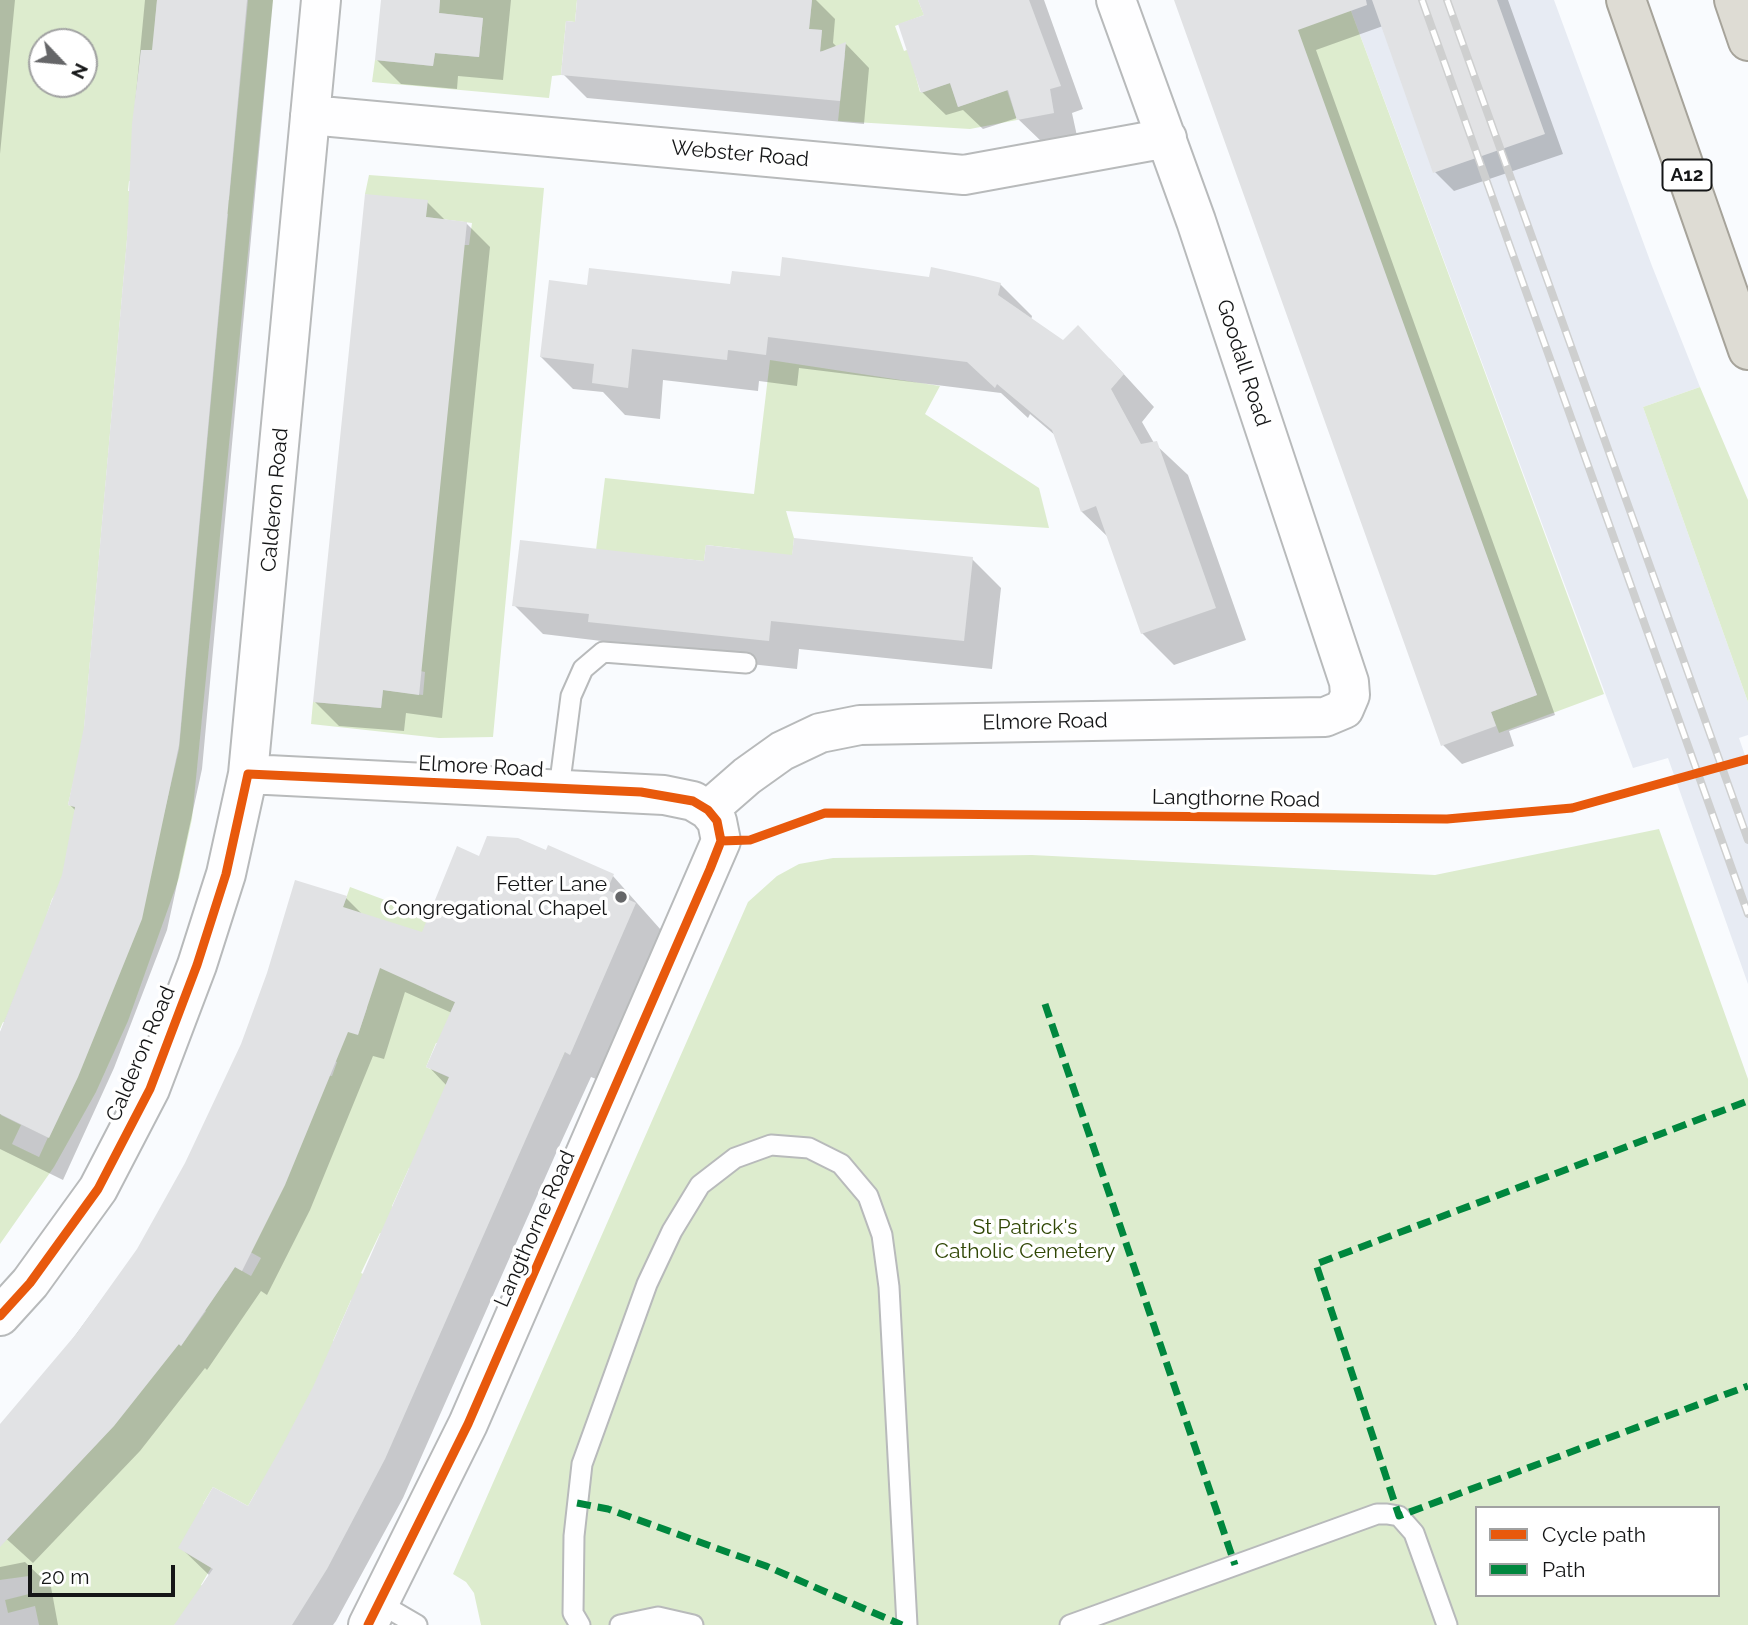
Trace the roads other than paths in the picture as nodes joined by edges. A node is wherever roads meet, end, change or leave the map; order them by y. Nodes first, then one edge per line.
1 (321, 0) edge
2 (1116, 0) edge
3 (1626, 0) edge
4 (1734, 0) edge
5 (1748, 41) edge
6 (310, 115) junction
7 (1167, 138) junction
8 (1748, 350) edge
9 (746, 663) dead end
10 (1325, 717) joint
11 (248, 774) junction
12 (559, 789) junction
13 (708, 810) junction
14 (0, 1316) edge
15 (375, 1615) edge
16 (417, 1625) edge
17 (580, 1625) edge
18 (620, 1625) edge
19 (692, 1625) edge
20 (908, 1625) edge
21 (1070, 1625) edge
22 (1447, 1625) edge

1 - 6 street, Calderon Road
2 - 7 street, Goodall Road
3 - 8 highway, A12
4 - 5 highway
6 - 7 street, Webster Road
6 - 11 street, Calderon Road
7 - 10 street, Goodall Road
9 - 12 lane
10 - 13 street, Elmore Road
11 - 12 street, Elmore Road
11 - 14 street, Calderon Road
12 - 13 street, Elmore Road
13 - 15 street, Langthorne Road
15 - 16 lane
17 - 20 lane
18 - 19 lane
21 - 22 lane

